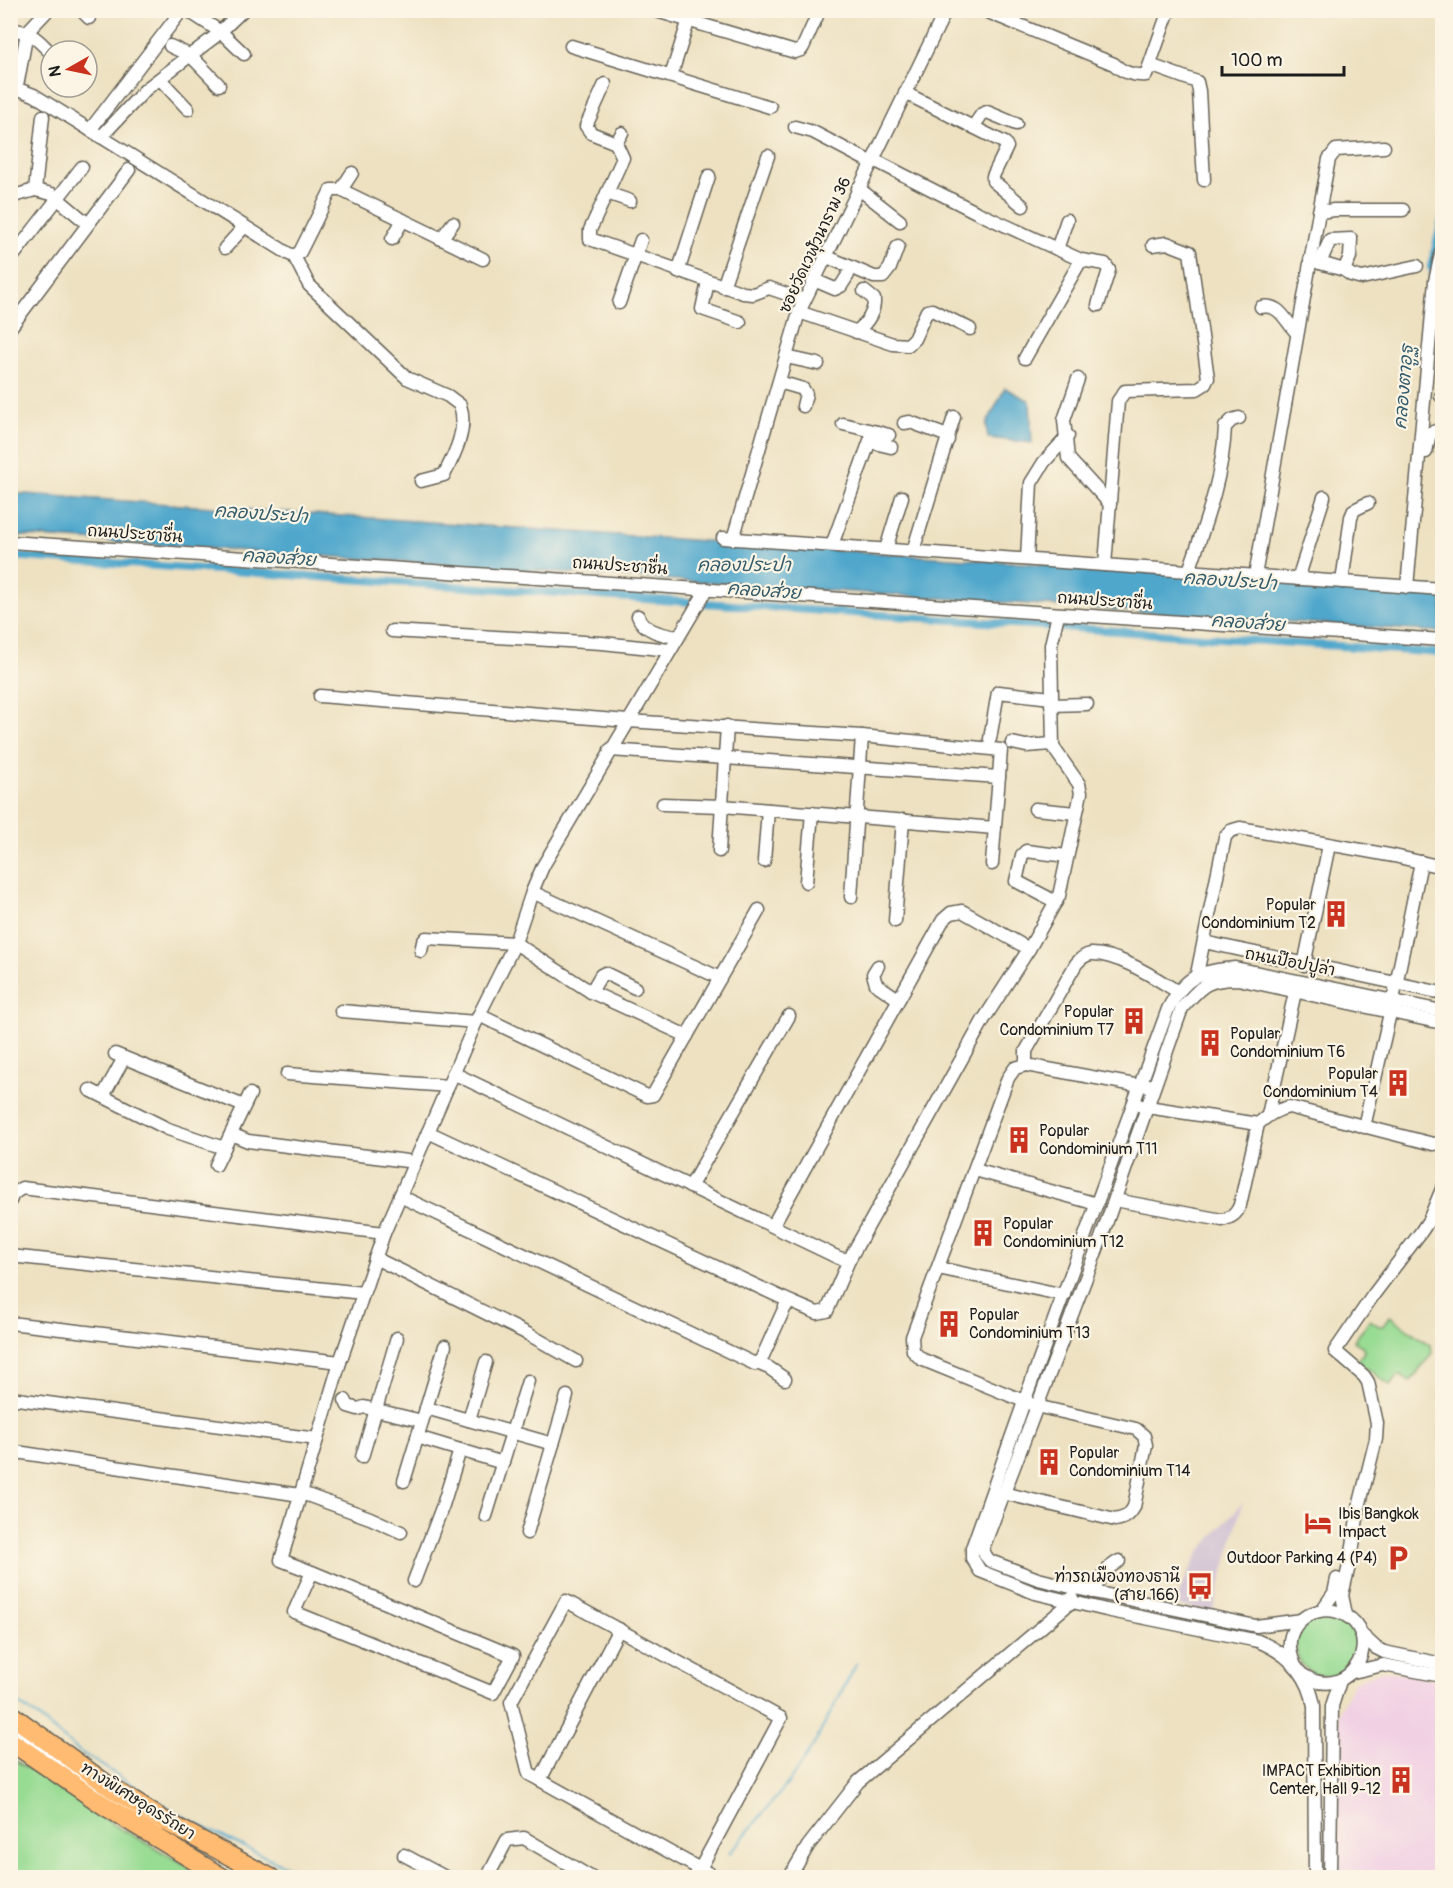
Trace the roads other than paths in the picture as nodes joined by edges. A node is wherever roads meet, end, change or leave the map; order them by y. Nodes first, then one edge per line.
1 (48, 10) edge
2 (243, 10) edge
3 (653, 10) edge
4 (946, 10) edge
5 (984, 10) edge
6 (1101, 10) edge
7 (1114, 10) edge
8 (1169, 10) edge
9 (188, 13) edge
10 (690, 16) edge
11 (817, 16) dead end
12 (10, 29) edge
13 (27, 32) junction
14 (221, 32) junction
15 (39, 40) edge
16 (171, 46) dead end
17 (571, 46) dead end
18 (244, 54) dead end
19 (191, 56) junction
20 (1150, 65) junction
21 (671, 76) junction
22 (159, 79) junction
23 (14, 83) edge
24 (604, 84) dead end
25 (219, 85) dead end
26 (905, 93) junction
27 (770, 107) dead end
28 (188, 109) dead end
29 (43, 116) dead end
30 (1016, 124) dead end
31 (795, 127) dead end
32 (973, 127) junction
33 (96, 133) junction
34 (1384, 147) dead end
35 (768, 156) dead end
36 (873, 161) junction
37 (82, 167) dead end
38 (129, 170) dead end
39 (352, 173) dead end
40 (709, 176) dead end
41 (1204, 180) dead end
42 (858, 188) junction
43 (35, 190) junction
44 (341, 190) junction
45 (607, 192) junction
46 (10, 197) edge
47 (58, 198) junction
48 (630, 201) dead end
49 (1023, 206) dead end
50 (1403, 210) dead end
51 (1319, 212) junction
52 (1067, 220) dead end
53 (900, 221) dead end
54 (88, 224) junction
55 (453, 224) dead end
56 (244, 226) junction
57 (441, 239) junction
58 (640, 240) dead end
59 (1154, 245) dead end
60 (898, 246) dead end
61 (225, 248) dead end
62 (1057, 249) junction
63 (1443, 250) edge
64 (294, 256) junction
65 (635, 256) junction
66 (825, 256) junction
67 (483, 259) dead end
68 (10, 260) edge
69 (1081, 260) junction
70 (1315, 261) junction
71 (1441, 264) edge
72 (1417, 266) dead end
73 (1344, 270) junction
74 (678, 272) junction
75 (848, 275) dead end
76 (814, 280) junction
77 (708, 282) junction
78 (723, 287) junction
79 (864, 291) dead end
80 (619, 303) dead end
81 (1098, 305) dead end
82 (802, 306) junction
83 (1261, 307) dead end
84 (740, 322) dead end
85 (1437, 327) edge
86 (10, 328) edge
87 (970, 329) dead end
88 (856, 332) junction
89 (1297, 333) junction
90 (786, 357) junction
91 (1024, 358) dead end
92 (818, 364) dead end
93 (1078, 379) dead end
94 (779, 382) junction
95 (803, 406) dead end
96 (954, 417) dead end
97 (1239, 418) dead end
98 (904, 423) dead end
99 (843, 424) dead end
100 (1443, 432) edge
101 (1067, 436) junction
102 (948, 440) junction
103 (421, 481) dead end
104 (1324, 496) dead end
105 (902, 497) dead end
106 (1368, 503) dead end
107 (1110, 504) junction
108 (10, 542) edge
109 (832, 545) junction
110 (886, 549) junction
111 (913, 551) junction
112 (1028, 559) junction
113 (1105, 565) junction
114 (1190, 571) junction
115 (1256, 576) junction
116 (1298, 579) junction
117 (1342, 582) junction
118 (1410, 587) junction
119 (702, 588) junction
120 (1443, 588) edge
121 (1058, 614) junction
122 (638, 616) dead end
123 (392, 631) dead end
124 (678, 637) junction
125 (1443, 640) edge
126 (670, 650) junction
127 (320, 696) dead end
128 (1051, 702) junction
129 (1087, 704) dead end
130 (628, 721) junction
131 (727, 726) junction
132 (862, 736) junction
133 (990, 740) dead end
134 (1012, 743) dead end
135 (1052, 744) junction
136 (610, 750) junction
137 (725, 758) junction
138 (860, 767) junction
139 (999, 777) junction
140 (663, 804) dead end
141 (722, 806) junction
142 (1035, 809) dead end
143 (768, 810) junction
144 (812, 813) junction
145 (1076, 813) junction
146 (856, 817) junction
147 (903, 820) junction
148 (995, 828) junction
149 (1329, 845) junction
150 (719, 851) dead end
151 (1068, 856) junction
152 (764, 861) dead end
153 (1421, 862) junction
154 (992, 864) dead end
155 (1443, 867) edge
156 (806, 882) dead end
157 (532, 892) junction
158 (851, 897) dead end
159 (1056, 902) junction
160 (759, 909) dead end
161 (895, 921) dead end
162 (1204, 942) junction
163 (515, 943) junction
164 (1029, 950) junction
165 (421, 951) dead end
166 (1304, 964) junction
167 (878, 966) dead end
168 (1197, 975) junction
169 (720, 978) junction
170 (1397, 984) junction
171 (635, 988) dead end
172 (1177, 991) junction
173 (591, 992) junction
174 (1295, 992) junction
175 (1443, 993) edge
176 (898, 999) junction
177 (1392, 1005) junction
178 (341, 1011) dead end
179 (1443, 1011) edge
180 (789, 1016) dead end
181 (478, 1018) junction
182 (1443, 1023) edge
183 (687, 1036) junction
184 (1026, 1065) junction
185 (453, 1073) junction
186 (287, 1074) dead end
187 (1155, 1085) junction
188 (448, 1086) junction
189 (1140, 1086) junction
190 (90, 1090) dead end
191 (250, 1094) dead end
192 (103, 1096) junction
193 (1134, 1104) junction
194 (244, 1106) junction
195 (1147, 1107) junction
196 (1268, 1115) junction
197 (1258, 1124) junction
198 (1364, 1127) junction
199 (428, 1132) junction
200 (231, 1134) junction
201 (1443, 1143) edge
202 (224, 1148) junction
203 (415, 1162) junction
204 (216, 1165) dead end
205 (975, 1170) junction
206 (690, 1187) junction
207 (1443, 1189) edge
208 (400, 1196) junction
209 (1114, 1200) junction
210 (10, 1201) edge
211 (1097, 1204) junction
212 (773, 1226) junction
213 (384, 1233) junction
214 (10, 1256) edge
215 (375, 1258) junction
216 (849, 1260) junction
217 (938, 1268) junction
218 (363, 1293) junction
219 (1064, 1294) junction
220 (791, 1302) junction
221 (10, 1323) edge
222 (397, 1338) dead end
223 (445, 1346) dead end
224 (576, 1361) dead end
225 (340, 1362) junction
226 (486, 1362) dead end
227 (757, 1363) junction
228 (785, 1378) dead end
229 (528, 1381) dead end
230 (330, 1396) junction
231 (567, 1396) dead end
232 (10, 1398) edge
233 (1024, 1402) junction
234 (1036, 1406) junction
235 (370, 1408) junction
236 (426, 1408) junction
237 (469, 1420) junction
238 (422, 1421) junction
239 (512, 1433) junction
240 (417, 1437) junction
241 (317, 1439) junction
242 (553, 1444) junction
243 (460, 1450) junction
244 (10, 1451) edge
245 (362, 1458) dead end
246 (502, 1463) junction
247 (404, 1481) dead end
248 (1004, 1492) junction
249 (300, 1495) junction
250 (1358, 1511) junction
251 (486, 1516) dead end
252 (400, 1533) dead end
253 (526, 1533) dead end
254 (985, 1556) junction
255 (972, 1558) junction
256 (1119, 1561) dead end
257 (312, 1572) junction
258 (414, 1581) dead end
259 (1075, 1588) junction
260 (1094, 1592) junction
261 (1070, 1603) junction
262 (1322, 1610) junction
263 (1190, 1612) junction
264 (1346, 1615) junction
265 (1301, 1620) junction
266 (1188, 1626) junction
267 (619, 1629) junction
268 (1361, 1634) junction
269 (1443, 1664) edge
270 (1294, 1665) junction
271 (1353, 1672) junction
272 (1303, 1675) junction
273 (1443, 1676) edge
274 (1340, 1681) junction
275 (10, 1714) edge
276 (10, 1729) edge
277 (10, 1740) edge
278 (540, 1780) junction
279 (404, 1855) dead end
280 (697, 1873) edge
281 (224, 1878) edge
282 (256, 1878) edge
283 (272, 1878) edge
284 (447, 1878) edge
285 (487, 1878) edge
286 (591, 1878) edge
287 (718, 1878) edge
288 (789, 1878) edge
289 (1315, 1878) edge
290 (1330, 1878) edge

1 - 13 street
2 - 14 street
3 - 10 street
4 - 26 street, ซอยวัดเวฬุวนาราม 36
5 - 20 street
6 - 7 street
8 - 20 street
9 - 14 street
9 - 33 street
10 - 11 street
10 - 21 street
12 - 13 street
13 - 15 street
13 - 23 street
14 - 18 street
14 - 19 street
16 - 19 street
17 - 21 street
19 - 22 street
19 - 25 street
20 - 41 street
21 - 27 street
22 - 28 street
22 - 33 street
23 - 33 street
24 - 45 street
26 - 32 street
26 - 36 street, ซอยวัดเวฬุวนาราม 36
29 - 43 street
30 - 32 street
31 - 36 street
32 - 49 street
33 - 56 street
34 - 51 street
35 - 78 street
36 - 42 street, ซอยวัดเวฬุวนาราม 36
36 - 62 street
37 - 47 street
38 - 54 street
39 - 44 street
40 - 74 street
42 - 53 street
42 - 66 street, ซอยวัดเวฬุวนาราม 36
43 - 46 street
43 - 47 street
44 - 57 street
44 - 64 street
45 - 48 street
45 - 65 street
47 - 54 street
47 - 68 street
50 - 51 street
51 - 70 street
52 - 62 street
54 - 86 street
55 - 57 street
56 - 61 street
56 - 64 street
57 - 67 street
58 - 65 street
59 - 107 street
60 - 66 street
62 - 69 street
63 - 71 street
64 - 103 street
65 - 74 street
65 - 80 street
66 - 76 street, ซอยวัดเวฬุวนาราม 36
69 - 81 street
69 - 91 street
70 - 73 street
70 - 73 street
70 - 89 street
71 - 85 street
72 - 73 street
74 - 77 street
75 - 76 street
76 - 82 street, ซอยวัดเวฬุวนาราม 36
77 - 78 street
77 - 84 street
78 - 82 street
79 - 88 street
82 - 88 street
82 - 90 street, ซอยวัดเวฬุวนาราม 36
83 - 89 street
85 - 118 street
87 - 88 street
89 - 115 street
90 - 92 street
90 - 94 street, ซอยวัดเวฬุวนาราม 36
93 - 101 street
94 - 95 street
94 - 109 street, ซอยวัดเวฬุวนาราม 36
96 - 102 street
97 - 114 street
98 - 102 street
99 - 109 street
100 - 118 street
101 - 107 street
101 - 112 street
102 - 111 street
104 - 116 street
105 - 110 street
106 - 117 street
107 - 113 street
108 - 119 street, ถนนประชาชื่น
109 - 110 street
110 - 111 street
111 - 112 street
112 - 113 street
113 - 114 street
114 - 115 street
115 - 116 street
116 - 117 street
117 - 118 street
118 - 120 street
119 - 121 street, ถนนประชาชื่น
119 - 124 street
121 - 125 street, ถนนประชาชื่น
121 - 128 street
122 - 124 street
123 - 126 street
124 - 126 street
126 - 130 street
127 - 130 street
128 - 129 street
128 - 133 street
128 - 135 street
130 - 131 street
130 - 136 street
131 - 132 street
131 - 137 street
132 - 138 street
132 - 139 street
134 - 135 street
135 - 145 street
136 - 137 street
136 - 157 street
137 - 138 street
137 - 141 street
138 - 139 street
138 - 146 street
139 - 148 street
140 - 141 street
141 - 143 street
141 - 150 street
142 - 145 street
143 - 144 street
143 - 152 street
144 - 146 street
144 - 156 street
145 - 151 street
146 - 147 street
146 - 158 street
147 - 148 street
147 - 161 street
148 - 154 street
149 - 153 street
149 - 162 street
149 - 166 street
151 - 159 street
151 - 159 street
153 - 155 street
153 - 170 street
157 - 163 street
157 - 169 street
159 - 164 street
160 - 169 street
162 - 166 street
162 - 168 street
163 - 165 street
163 - 173 street
163 - 181 street
164 - 176 street
164 - 216 street
166 - 170 street
167 - 176 street
168 - 172 street, ถนนป๊อปปูล่า
168 - 177 street, ถนนป๊อปปูล่า
169 - 183 street
170 - 175 street
170 - 177 street
171 - 173 street
172 - 184 street
172 - 189 street, ถนนป๊อปปูล่า
173 - 183 street
174 - 177 street, ถนนป๊อปปูล่า
174 - 187 street, ถนนป๊อปปูล่า
174 - 196 street
176 - 212 street
177 - 179 street, ถนนป๊อปปูล่า
177 - 182 street, ถนนป๊อปปูล่า
177 - 198 street
178 - 181 street
180 - 206 street
181 - 183 street
181 - 185 street
184 - 189 street
184 - 205 street
185 - 188 street
185 - 206 street
186 - 188 street
187 - 189 street
187 - 195 street, ถนนป๊อปปูล่า
188 - 199 street
189 - 193 street, ถนนป๊อปปูล่า
190 - 192 street
191 - 194 street
192 - 194 street
192 - 202 street
193 - 195 street
193 - 211 street, ถนนป๊อปปูล่า
194 - 200 street
195 - 197 street
195 - 209 street, ถนนป๊อปปูล่า
196 - 197 street
196 - 198 street
197 - 209 street
198 - 201 street
199 - 203 street
199 - 220 street
200 - 202 street
200 - 203 street
202 - 204 street
203 - 208 street
205 - 211 street
205 - 217 street
206 - 212 street
207 - 250 street
208 - 213 street
208 - 227 street
209 - 234 street, ถนนป๊อปปูล่า
210 - 213 street
211 - 219 street, ถนนป๊อปปูล่า
212 - 216 street
213 - 215 street
214 - 218 street
215 - 218 street
215 - 224 street
216 - 220 street
217 - 219 street
217 - 233 street
218 - 225 street
219 - 233 street, ถนนป๊อปปูล่า
220 - 227 street
221 - 225 street
222 - 235 street
223 - 236 street
225 - 230 street
226 - 237 street
227 - 228 street
229 - 239 street
230 - 235 street
230 - 241 street
231 - 242 street
232 - 241 street
233 - 234 street
233 - 255 street, ถนนป๊อปปูล่า
234 - 248 street, ถนนป๊อปปูล่า
234 - 248 street
235 - 238 street
235 - 245 street
236 - 237 street
236 - 238 street
237 - 239 street
238 - 240 street
239 - 242 street
239 - 246 street
240 - 243 street
240 - 247 street
241 - 249 street
242 - 253 street
243 - 246 street
243 - 258 street
244 - 249 street
246 - 251 street
248 - 254 street, ถนนป๊อปปูล่า
249 - 252 street
249 - 257 street
250 - 262 street
250 - 264 street
254 - 255 street
254 - 259 street
255 - 261 street
256 - 260 street
257 - 257 street
259 - 260 street
259 - 261 street
260 - 263 street
261 - 266 street
261 - 288 street
262 - 264 street
262 - 265 street
263 - 265 street
263 - 266 street
264 - 268 street
265 - 270 street
266 - 270 street
267 - 278 street
267 - 278 street
267 - 280 street
268 - 269 street
268 - 271 street
270 - 272 street
271 - 273 street
271 - 274 street
272 - 274 street
272 - 289 street
274 - 290 street
275 - 283 highway, ทางพิเศษอุดรรัถยา
276 - 282 street
277 - 281 highway, ทางพิเศษอุดรรัถยา
278 - 280 street
279 - 284 street
280 - 287 street
285 - 286 street

